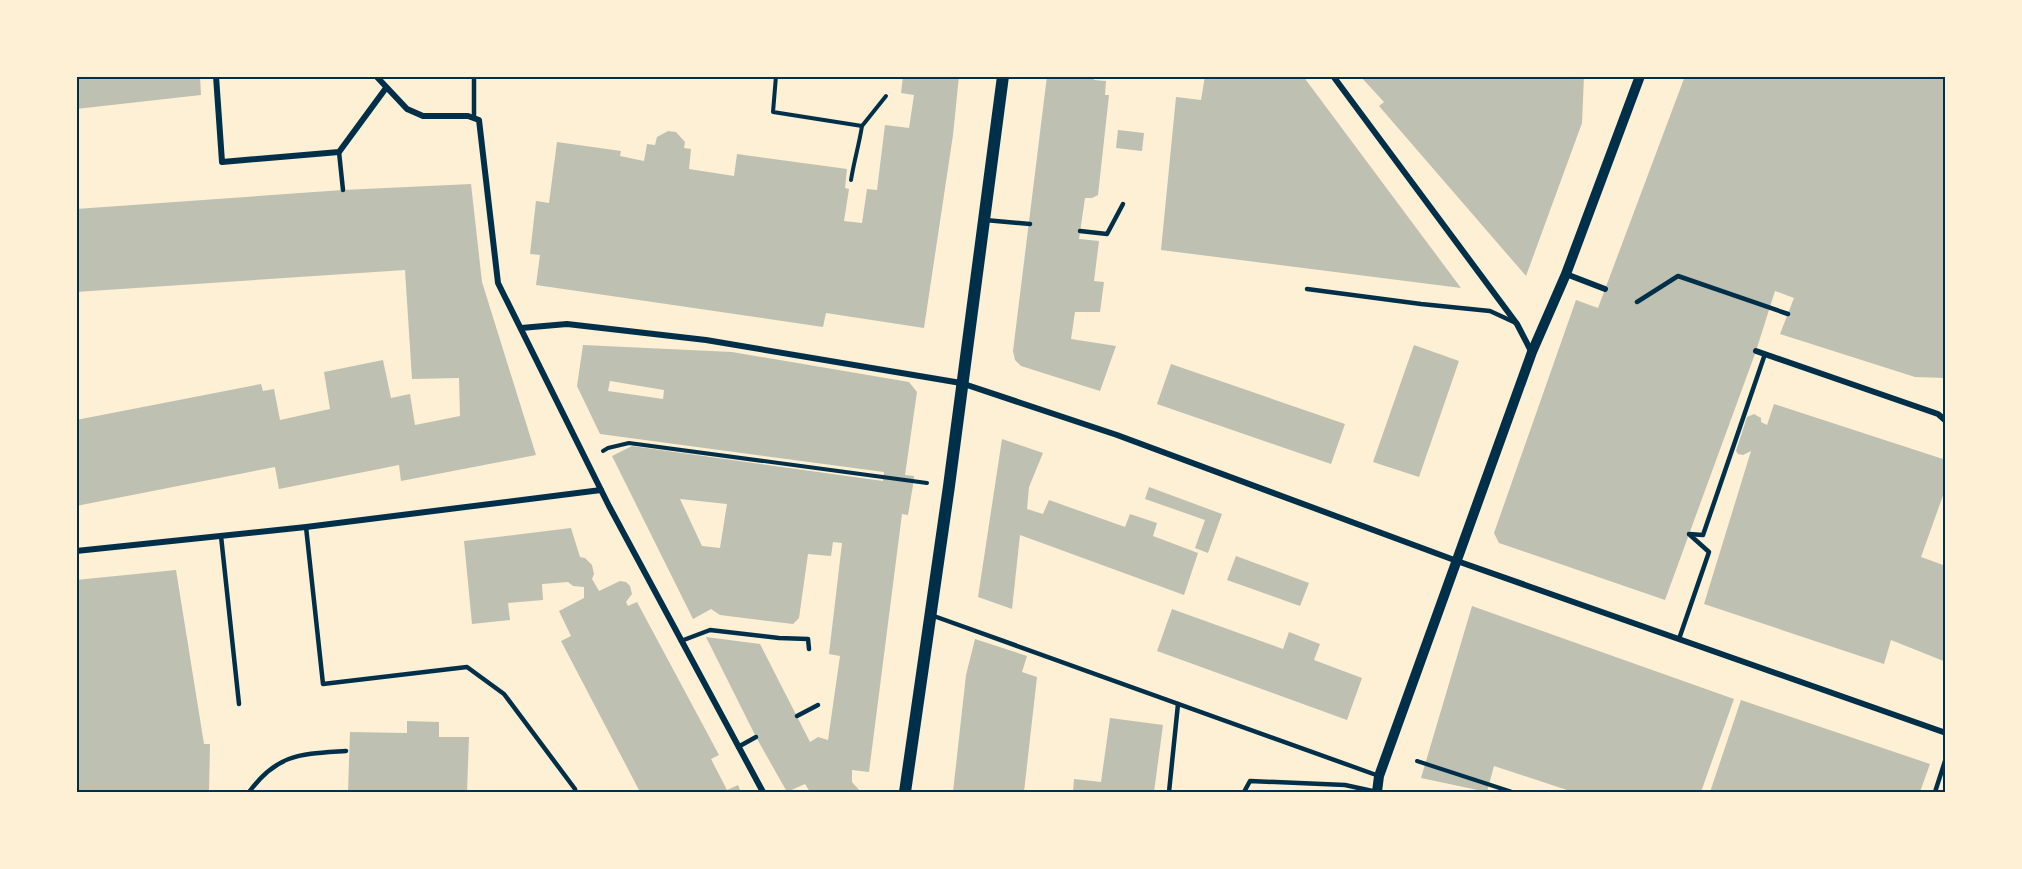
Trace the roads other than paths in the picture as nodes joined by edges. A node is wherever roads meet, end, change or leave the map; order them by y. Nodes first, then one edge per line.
1 (216, 76) edge
2 (376, 76) edge
3 (474, 76) edge
4 (1003, 76) edge
5 (1333, 76) edge
6 (1639, 77) edge
7 (386, 88) junction
8 (474, 117) junction
9 (339, 152) junction
10 (343, 190) dead end
11 (1124, 204) dead end
12 (984, 220) junction
13 (1030, 224) dead end
14 (1080, 231) dead end
15 (1566, 274) junction
16 (1307, 289) dead end
17 (1605, 289) dead end
18 (1637, 302) dead end
19 (1788, 314) dead end
20 (1517, 324) junction
21 (521, 328) junction
22 (1756, 351) dead end
23 (1532, 352) junction
24 (1765, 354) junction
25 (961, 382) junction
26 (1946, 421) edge
27 (601, 490) junction
28 (306, 527) junction
29 (221, 536) junction
30 (76, 551) edge
31 (1457, 561) junction
32 (931, 615) junction
33 (1679, 639) junction
34 (681, 641) junction
35 (808, 649) dead end
36 (239, 704) dead end
37 (1178, 704) junction
38 (818, 705) dead end
39 (797, 716) dead end
40 (1946, 733) edge
41 (756, 737) dead end
42 (738, 747) junction
43 (346, 751) dead end
44 (1946, 758) edge
45 (1379, 776) junction
46 (575, 789) dead end
47 (249, 792) edge
48 (763, 792) edge
49 (905, 792) edge
50 (1169, 792) edge
51 (1244, 792) edge
52 (1377, 792) edge
53 (1935, 792) edge

1 - 9 street
2 - 7 street
3 - 8 lane
4 - 12 main road
5 - 20 street
6 - 15 street
7 - 8 street
7 - 9 street
8 - 21 street
9 - 10 lane
11 - 14 lane
12 - 13 lane
12 - 25 main road
15 - 17 street
15 - 23 street
16 - 20 lane
18 - 19 lane
20 - 23 street
21 - 25 street
21 - 27 street
22 - 24 street
23 - 31 street
24 - 26 street
24 - 33 lane
25 - 31 street
25 - 32 main road
27 - 28 street
27 - 34 street
28 - 29 street
28 - 46 lane
29 - 30 street
29 - 36 lane
31 - 33 street
31 - 45 street
32 - 37 lane
32 - 49 main road
33 - 40 street
34 - 35 lane
34 - 42 street
37 - 45 lane
37 - 50 lane
38 - 39 lane
41 - 42 lane
42 - 48 street
43 - 47 lane
44 - 53 lane
45 - 52 street
51 - 52 lane

